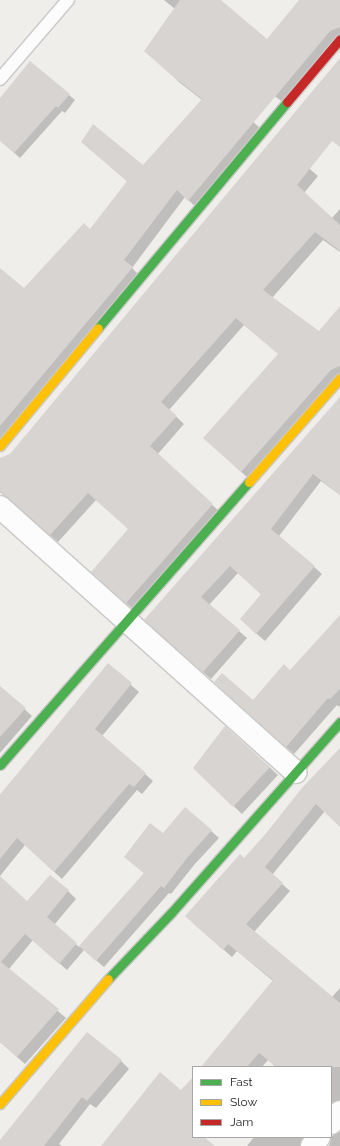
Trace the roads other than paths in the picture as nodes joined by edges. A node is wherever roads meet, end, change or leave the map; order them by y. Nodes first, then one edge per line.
1 (68, 0) edge
2 (340, 39) edge
3 (0, 79) edge
4 (340, 378) edge
5 (0, 446) edge
6 (0, 507) edge
7 (127, 622) junction
8 (340, 722) edge
9 (0, 765) edge
10 (295, 772) junction
11 (0, 1104) edge
12 (340, 1112) edge
13 (332, 1122) edge
14 (318, 1138) edge
15 (312, 1146) edge

1 - 3 lane
2 - 5 street
4 - 7 street
6 - 7 street
7 - 9 street
7 - 10 street
8 - 10 street
10 - 11 street
12 - 13 street
14 - 15 street

